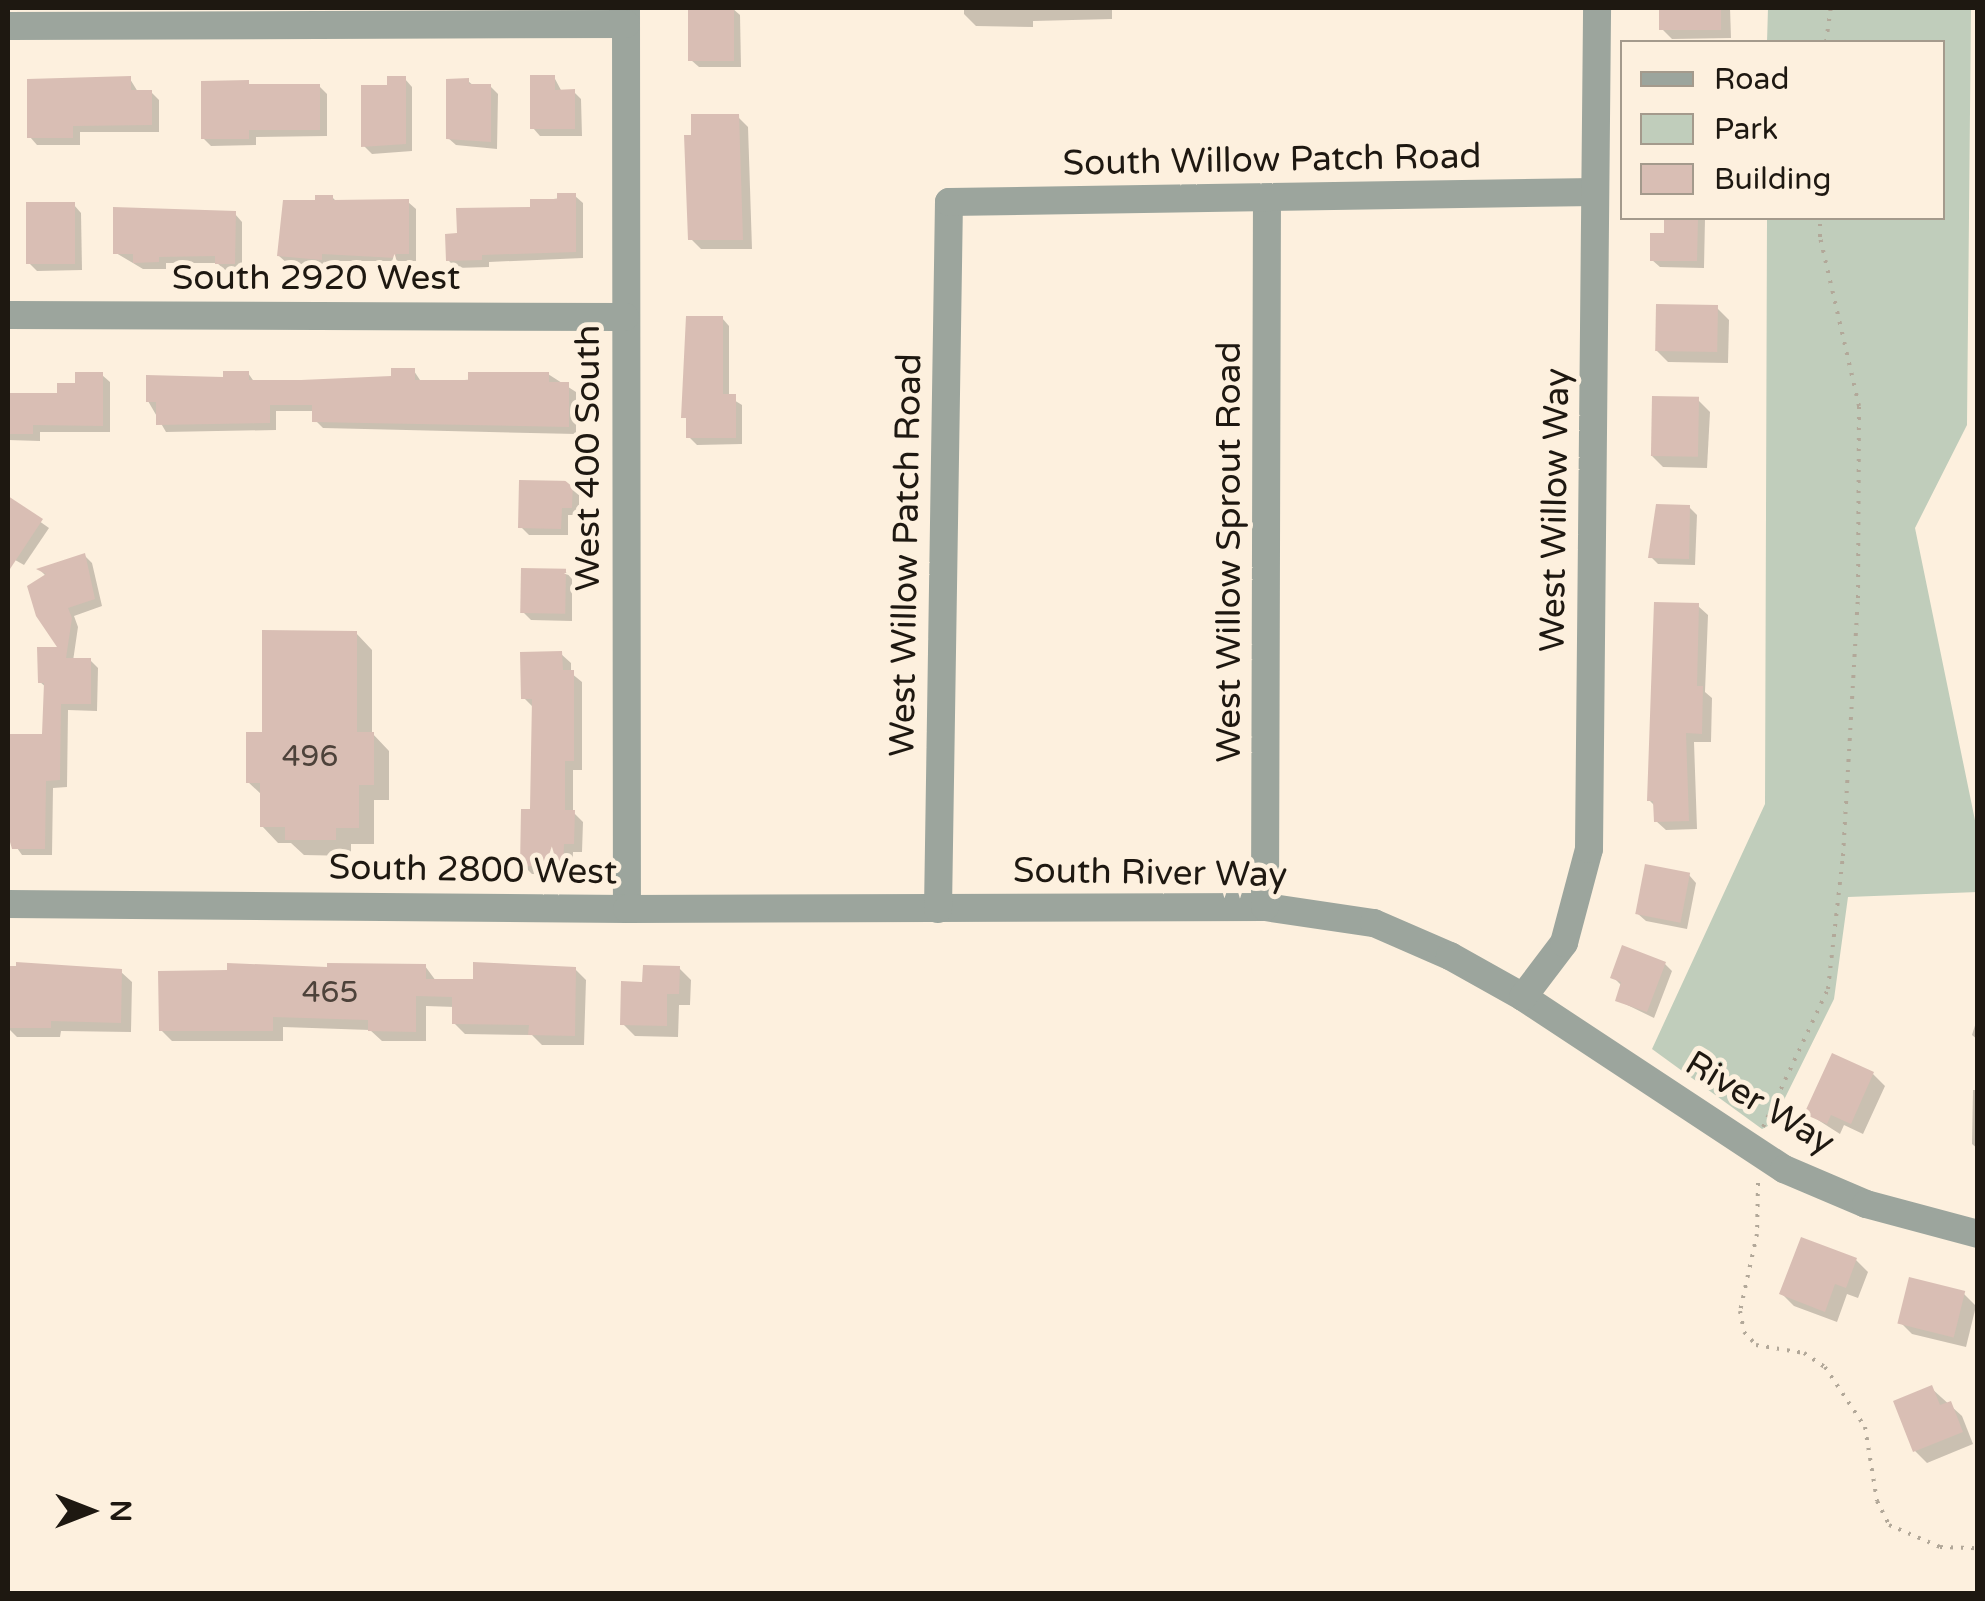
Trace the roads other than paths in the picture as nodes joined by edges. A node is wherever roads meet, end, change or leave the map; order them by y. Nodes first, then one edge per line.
1 (1597, 8) edge
2 (626, 16) edge
3 (8, 26) edge
4 (1596, 192) junction
5 (1267, 198) junction
6 (949, 202) joint
7 (8, 315) edge
8 (625, 317) junction
9 (8, 904) edge
10 (1265, 907) junction
11 (938, 908) junction
12 (627, 909) junction
13 (1522, 996) junction
14 (1978, 1234) edge

1 - 4 street, West Willow Way
2 - 3 street
2 - 8 street, West 400 South
4 - 5 street, South Willow Patch Road
4 - 13 street, West Willow Way
5 - 6 street, South Willow Patch Road
5 - 10 street, West Willow Sprout Road
6 - 11 street, West Willow Patch Road
7 - 8 street, South 2920 West
8 - 12 street, West 400 South
9 - 12 street, South 2800 West
10 - 11 street, South River Way
10 - 13 street, South River Way
11 - 12 street, South 2800 West
13 - 14 street, River Way

